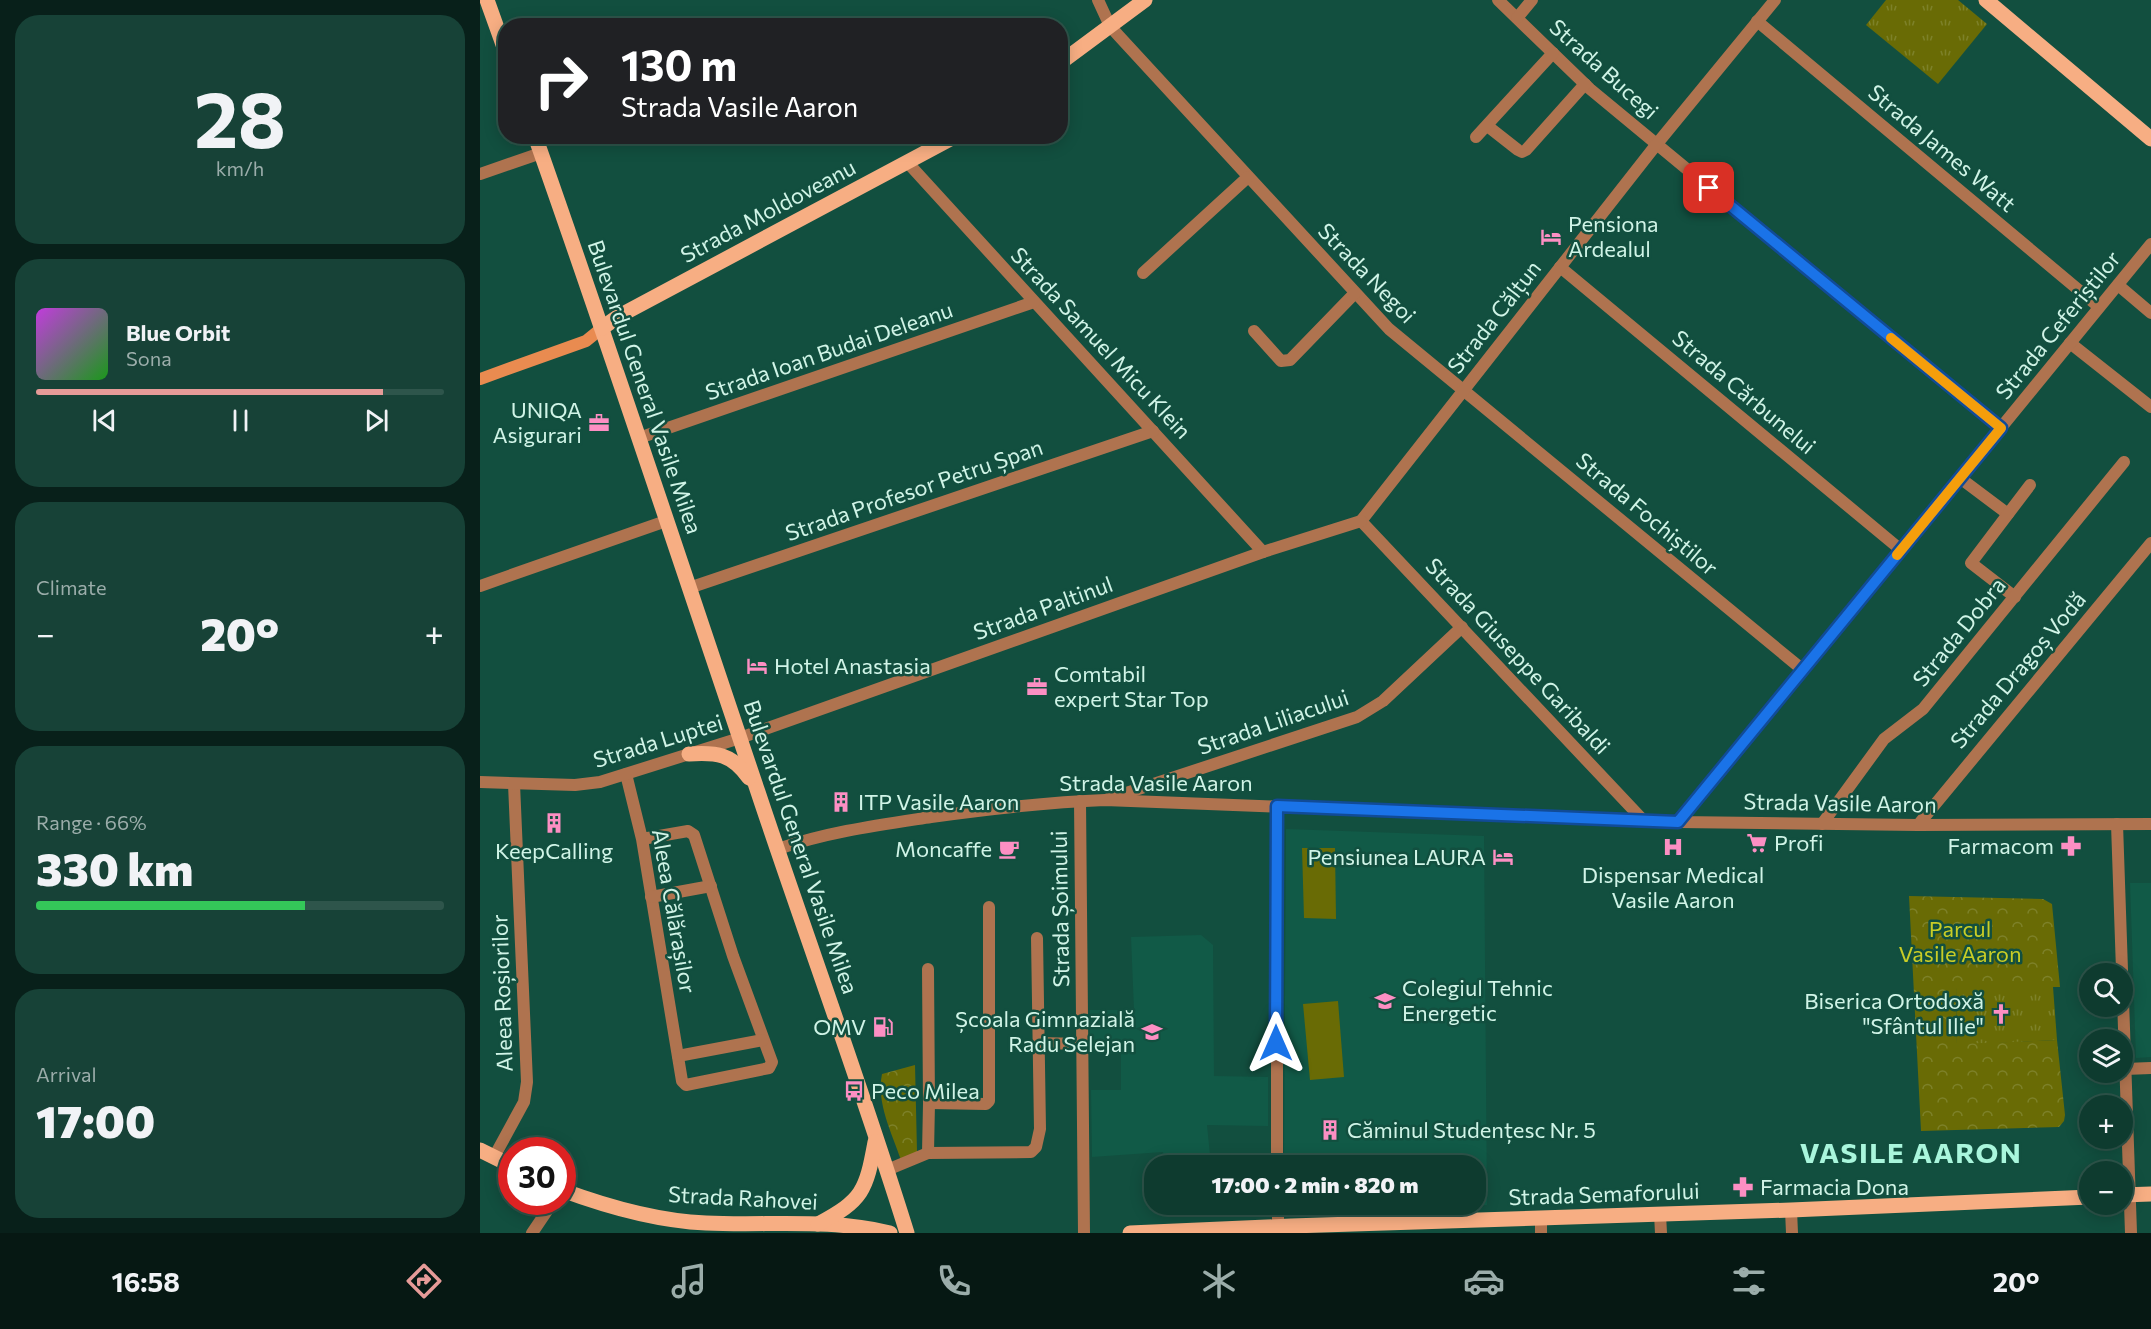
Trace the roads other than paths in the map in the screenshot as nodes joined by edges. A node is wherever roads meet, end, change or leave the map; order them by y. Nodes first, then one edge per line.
1 (487, 0) edge
2 (1098, 0) edge
3 (1145, 0) edge
4 (1498, 0) edge
5 (1532, 0) edge
6 (1775, 0) edge
7 (1986, 0) edge
8 (1517, 18) junction
9 (1757, 21) junction
10 (1110, 26) junction
11 (498, 31) edge
12 (1553, 53) junction
13 (1068, 57) edge
14 (1586, 84) junction
15 (1490, 128) dead end
16 (1476, 138) dead end
17 (2151, 140) edge
18 (538, 144) edge
19 (942, 144) edge
20 (1656, 144) junction
21 (541, 153) junction
22 (908, 163) junction
23 (480, 174) edge
24 (1248, 177) junction
25 (2151, 244) edge
26 (1560, 267) junction
27 (1143, 273) dead end
28 (2118, 285) junction
29 (1355, 293) junction
30 (1034, 302) junction
31 (2099, 308) junction
32 (2151, 313) edge
33 (602, 328) junction
34 (1254, 331) dead end
35 (2070, 343) junction
36 (480, 379) edge
37 (1464, 389) junction
38 (2151, 407) edge
39 (2001, 428) junction
40 (1153, 431) junction
41 (639, 438) junction
42 (2124, 462) dead end
43 (1960, 478) junction
44 (2030, 485) dead end
45 (2008, 514) junction
46 (1361, 520) junction
47 (666, 521) junction
48 (2151, 543) edge
49 (1901, 550) junction
50 (1263, 552) junction
51 (480, 586) edge
52 (689, 588) junction
53 (2014, 597) junction
54 (1461, 627) junction
55 (1803, 670) junction
56 (740, 738) junction
57 (689, 754) junction
58 (626, 774) junction
59 (480, 782) edge
60 (514, 784) junction
61 (758, 793) junction
62 (1105, 800) junction
63 (1080, 801) junction
64 (1277, 806) junction
65 (1643, 820) junction
66 (1678, 822) junction
67 (1822, 824) junction
68 (2117, 824) junction
69 (1918, 825) junction
70 (2151, 825) edge
71 (642, 839) junction
72 (777, 849) junction
73 (711, 886) junction
74 (651, 897) junction
75 (989, 907) dead end
76 (1037, 938) dead end
77 (928, 969) dead end
78 (2124, 1029) edge
79 (763, 1040) junction
80 (1038, 1043) junction
81 (1083, 1044) junction
82 (678, 1056) junction
83 (2151, 1068) edge
84 (2133, 1069) edge
85 (2125, 1083) edge
86 (929, 1103) junction
87 (876, 1139) junction
88 (928, 1153) junction
89 (487, 1154) edge
90 (1277, 1155) edge
91 (2126, 1161) edge
92 (886, 1170) junction
93 (2151, 1194) edge
94 (576, 1195) edge
95 (2133, 1195) edge
96 (2079, 1197) edge
97 (1791, 1210) junction
98 (1660, 1214) junction
99 (544, 1215) edge
100 (1278, 1215) edge
101 (2129, 1215) edge
102 (818, 1224) junction
103 (1278, 1226) junction
104 (1541, 1226) edge
105 (532, 1233) edge
106 (847, 1233) edge
107 (890, 1233) edge
108 (907, 1233) edge
109 (1084, 1233) edge
110 (1131, 1233) edge
111 (1661, 1233) edge
112 (1792, 1233) edge
113 (2131, 1233) edge

1 - 11 main road
2 - 10 street, Strada Negoi
3 - 10 main road
4 - 8 street, Strada Bucegi
5 - 8 street
6 - 9 street, Strada Călțun
7 - 17 main road
8 - 12 street, Strada Bucegi
9 - 20 street, Strada Călțun
9 - 31 street, Strada James Watt
10 - 13 main road
10 - 24 street, Strada Negoi
12 - 14 street, Strada Bucegi
12 - 16 street
14 - 15 street
14 - 20 street, Strada Bucegi
18 - 21 main road, Bulevardul General Vasile Milea
19 - 22 main road, Strada Moldoveanu
20 - 26 street, Strada Călțun
20 - 39 street, Strada Bucegi
21 - 23 street
21 - 33 main road, Bulevardul General Vasile Milea
22 - 30 street, Strada Samuel Micu Klein
22 - 33 main road, Strada Moldoveanu
24 - 27 street
24 - 29 street, Strada Negoi
25 - 28 street, Strada Ceferiștilor
26 - 37 street, Strada Călțun
26 - 49 street, Strada Cărbunelui
28 - 31 street, Strada Ceferiștilor
28 - 32 street
29 - 34 street
29 - 37 street, Strada Negoi
30 - 40 street, Strada Samuel Micu Klein
30 - 41 street, Strada Ioan Budai Deleanu
31 - 35 street, Strada Ceferiștilor
33 - 36 main road
33 - 41 main road, Bulevardul General Vasile Milea
35 - 38 street
35 - 39 street, Strada Ceferiștilor
37 - 46 street, Strada Călțun
37 - 55 street, Strada Fochiștilor
39 - 43 street, Strada Ceferiștilor
40 - 50 street, Strada Samuel Micu Klein
40 - 52 street, Strada Profesor Petru Șpan
41 - 47 main road, Bulevardul General Vasile Milea
42 - 53 street, Strada Dobra
43 - 45 street
43 - 49 street, Strada Ceferiștilor
44 - 45 street
45 - 53 street
46 - 50 street, Strada Paltinul
46 - 54 street, Strada Giuseppe Garibaldi
47 - 51 street
47 - 52 main road, Bulevardul General Vasile Milea
48 - 69 street, Strada Dragoș Vodă
49 - 55 street, Strada Ceferiștilor
50 - 56 street, Strada Paltinul
52 - 56 main road, Bulevardul General Vasile Milea
53 - 67 street, Strada Dobra
54 - 62 street, Strada Liliacului
54 - 65 street, Strada Giuseppe Garibaldi
55 - 66 street, Strada Ceferiștilor
56 - 57 street, Strada Luptei
56 - 61 main road, Bulevardul General Vasile Milea
57 - 58 street, Strada Luptei
57 - 61 main road
58 - 60 street, Strada Luptei
58 - 71 street, Aleea Călărașilor
59 - 60 street, Strada Luptei
60 - 89 street, Aleea Roșiorilor
61 - 72 main road, Bulevardul General Vasile Milea
62 - 63 street, Strada Vasile Aaron
62 - 64 street, Strada Vasile Aaron
63 - 72 street, Strada Vasile Aaron
63 - 81 street, Strada Șoimului
64 - 65 street, Strada Vasile Aaron
64 - 90 street
65 - 66 street, Strada Vasile Aaron
66 - 67 street, Strada Vasile Aaron
67 - 69 street, Strada Vasile Aaron
68 - 69 street, Strada Vasile Aaron
68 - 70 street, Strada Vasile Aaron
68 - 78 street
71 - 73 street
71 - 74 street, Aleea Călărașilor
72 - 87 main road, Bulevardul General Vasile Milea
73 - 74 street
73 - 79 street
74 - 82 street, Aleea Călărașilor
75 - 86 street
76 - 80 street, Strada Șoimului
77 - 86 street
79 - 82 street
79 - 82 street, Aleea Călărașilor
80 - 81 street
80 - 88 street, Strada Șoimului
81 - 109 street, Strada Șoimului
83 - 84 street
85 - 91 street
86 - 88 street
87 - 92 main road, Bulevardul General Vasile Milea
87 - 102 main road
88 - 92 street
92 - 108 main road, Bulevardul General Vasile Milea
93 - 95 main road
94 - 102 main road, Strada Rahovei
96 - 97 main road, Strada Semaforului
97 - 98 main road, Strada Semaforului
97 - 112 street
98 - 104 main road, Strada Semaforului
98 - 111 street
99 - 105 street
100 - 103 street
101 - 113 street
102 - 106 main road
102 - 107 main road, Strada Rahovei
103 - 104 main road, Strada Semaforului
103 - 110 main road, Strada Semaforului

